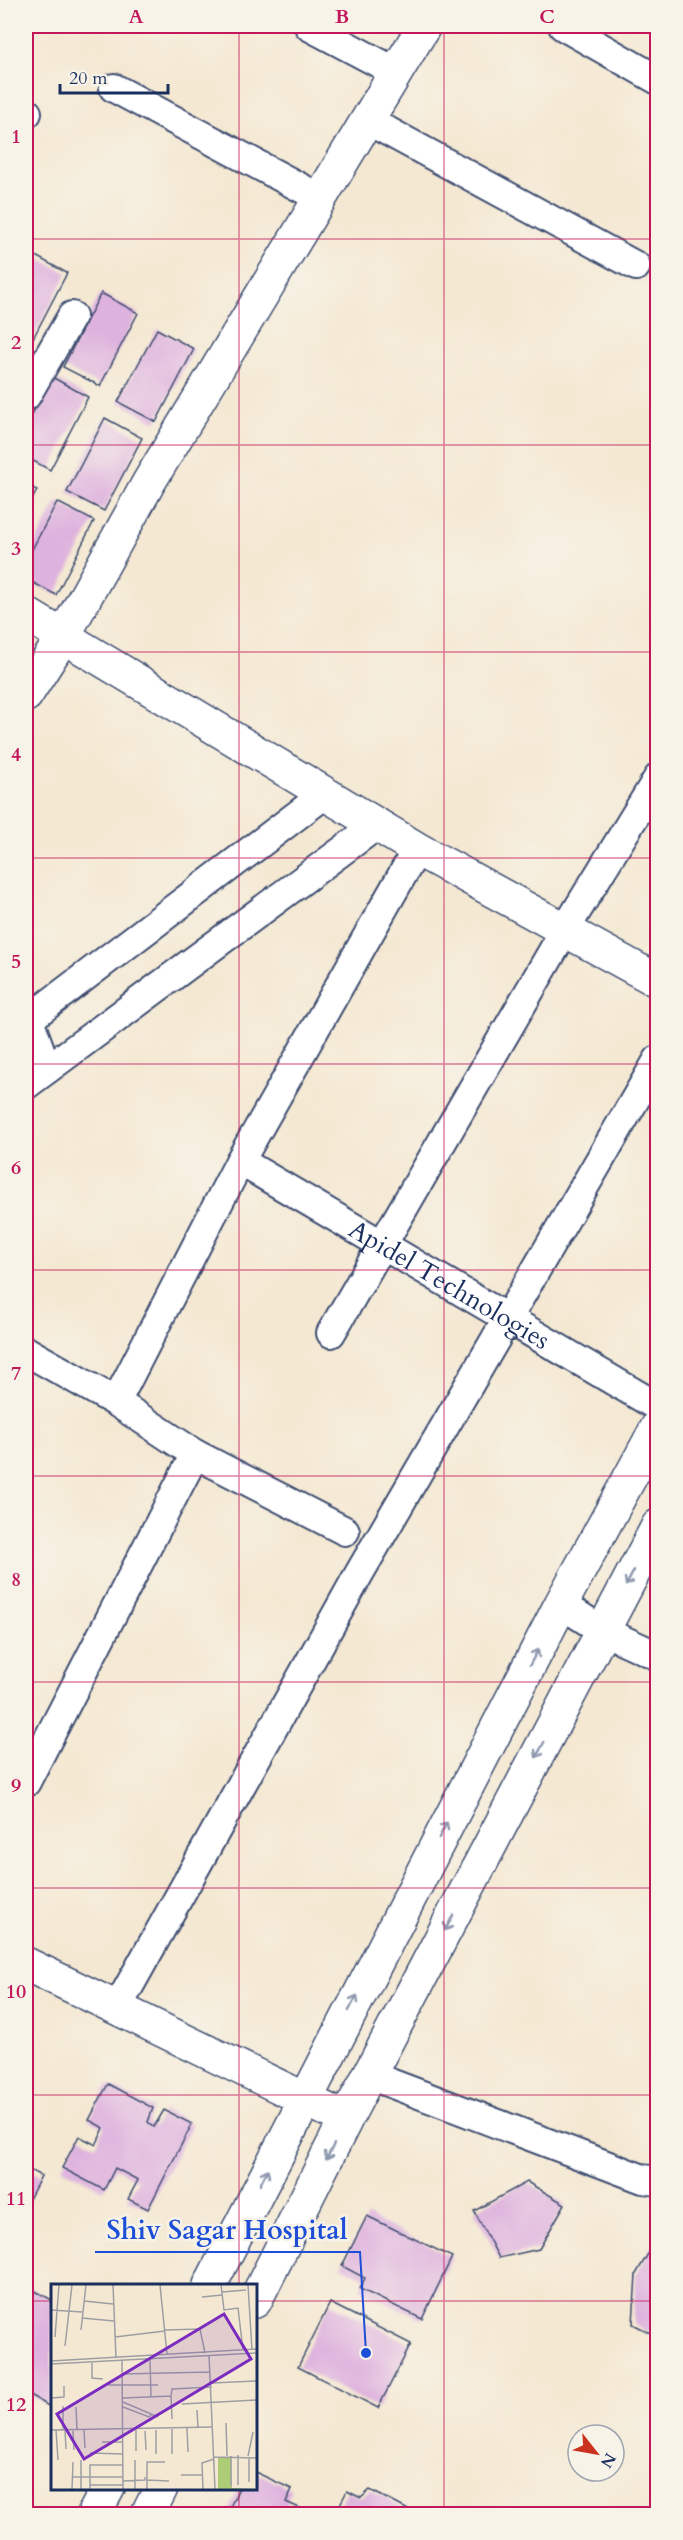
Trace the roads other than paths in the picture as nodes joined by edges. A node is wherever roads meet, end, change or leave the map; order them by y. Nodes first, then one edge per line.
1 (309, 26) edge
2 (424, 26) edge
3 (563, 26) edge
4 (396, 72) junction
5 (657, 80) edge
6 (114, 88) dead end
7 (367, 120) junction
8 (320, 198) junction
9 (636, 266) dead end
10 (72, 316) dead end
11 (26, 396) edge
12 (26, 614) edge
13 (63, 637) junction
14 (26, 694) edge
15 (657, 778) edge
16 (325, 794) junction
17 (377, 825) junction
18 (417, 849) junction
19 (565, 930) junction
20 (657, 981) edge
21 (657, 1060) edge
22 (36, 1077) edge
23 (240, 1161) junction
24 (381, 1246) junction
25 (507, 1320) junction
26 (331, 1334) dead end
27 (26, 1351) edge
28 (116, 1402) junction
29 (657, 1407) edge
30 (657, 1426) edge
31 (195, 1454) junction
32 (657, 1526) edge
33 (345, 1531) dead end
34 (561, 1604) junction
35 (603, 1631) junction
36 (657, 1656) edge
37 (26, 1782) edge
38 (26, 1964) edge
39 (117, 2008) junction
40 (369, 2075) junction
41 (304, 2098) junction
42 (346, 2119) junction
43 (657, 2181) edge
44 (211, 2284) edge
45 (256, 2299) edge
46 (107, 2489) edge
47 (94, 2514) edge

1 - 4 street
2 - 4 street
3 - 5 street
4 - 7 street
6 - 8 street
7 - 8 street
7 - 9 street
8 - 13 street
10 - 11 street
12 - 13 street
13 - 14 street
13 - 16 street
15 - 19 street
16 - 17 street
16 - 22 street
17 - 18 street
17 - 22 street
18 - 19 street
18 - 23 street
19 - 20 street
19 - 24 street
21 - 25 street
23 - 24 street, Apidel Technologies
23 - 28 street
24 - 25 street, Apidel Technologies
24 - 26 street
25 - 29 street, Apidel Technologies
25 - 39 street
27 - 28 street
28 - 31 street
30 - 34 street
31 - 33 street
31 - 37 street
32 -> 35 street
34 - 35 street
41 -> 34 street
35 - 36 street
35 -> 40 street
38 - 39 street
39 - 41 street
40 - 42 street
40 - 43 street
41 - 42 street
44 -> 41 street
42 -> 45 street
46 - 47 street

